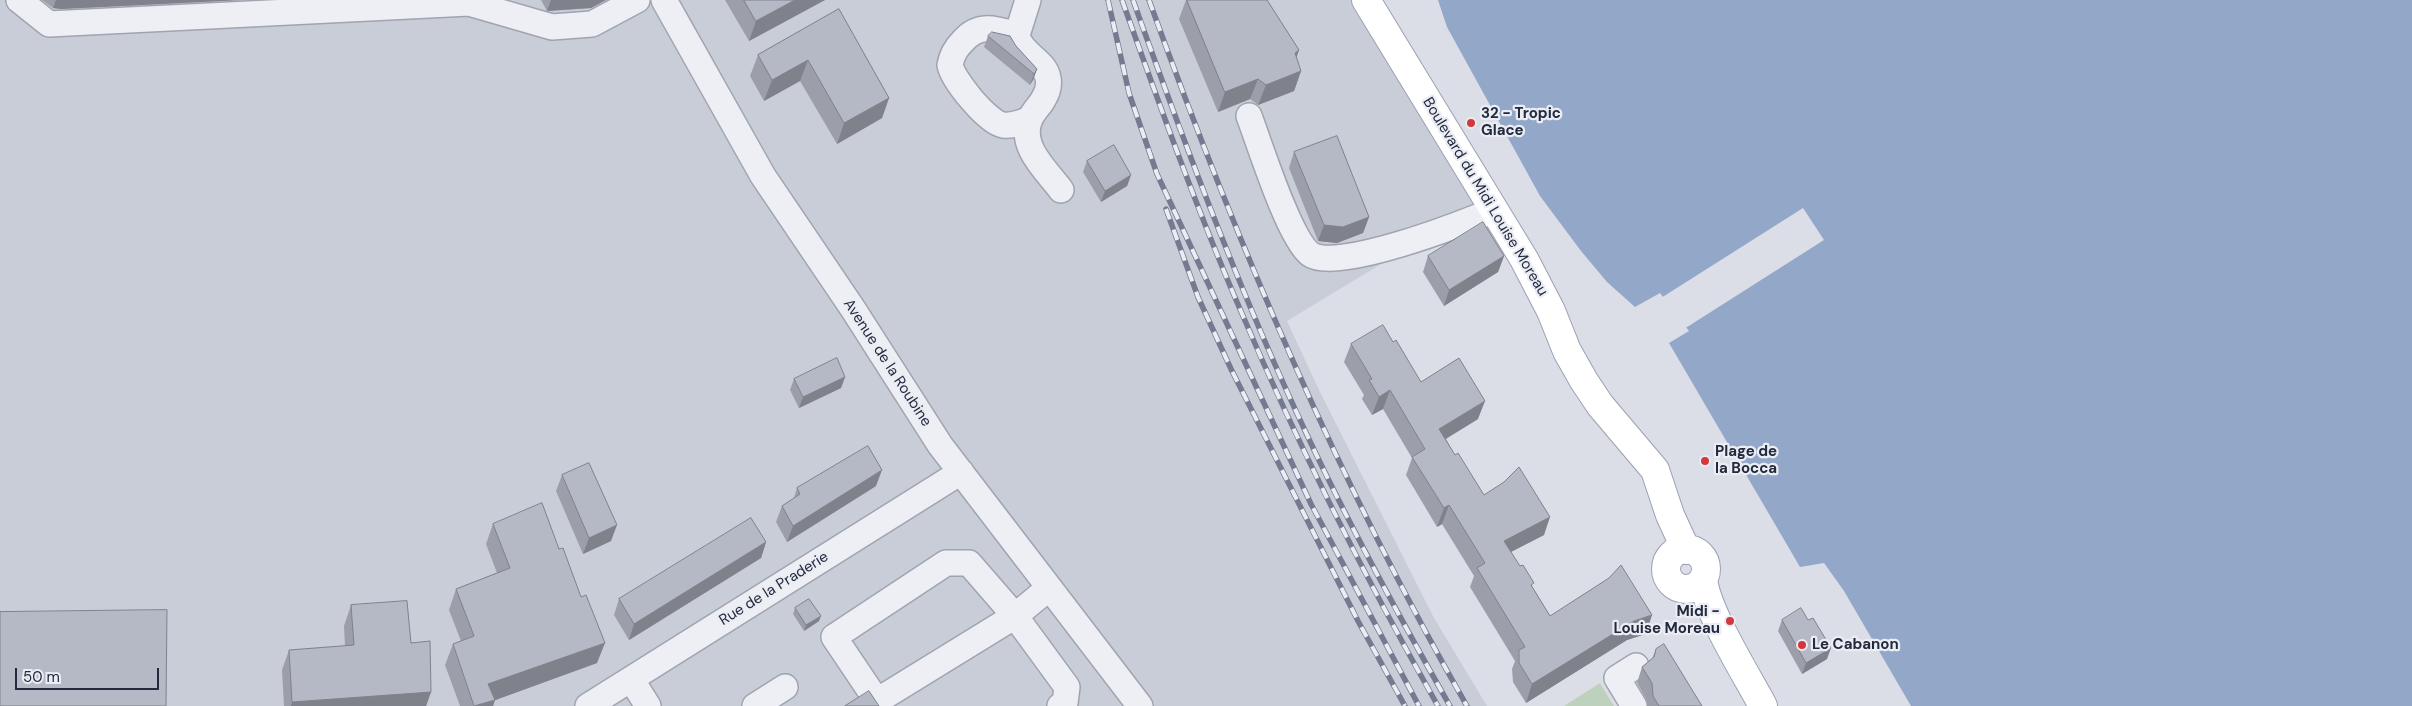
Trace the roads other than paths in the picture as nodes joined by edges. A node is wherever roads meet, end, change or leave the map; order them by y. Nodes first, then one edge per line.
1 (19, 0) edge
2 (637, 0) edge
3 (664, 0) edge
4 (1028, 0) edge
5 (1366, 0) edge
6 (524, 10) edge
7 (1018, 35) junction
8 (1250, 116) dead end
9 (1030, 119) junction
10 (1061, 190) dead end
11 (1494, 210) junction
12 (961, 472) junction
13 (1697, 584) junction
14 (1049, 588) junction
15 (1015, 616) junction
16 (1636, 666) dead end
17 (631, 679) junction
18 (785, 687) dead end
19 (878, 704) edge
20 (588, 706) edge
21 (648, 706) edge
22 (755, 706) edge
23 (1060, 706) edge
24 (1140, 706) edge
25 (1634, 706) edge
26 (1753, 706) edge
27 (1763, 706) edge

1 - 6 street
2 - 6 street
3 - 12 street, Avenue de la Roubine
4 - 7 street
5 - 11 main road, Boulevard du Midi Louise Moreau
7 - 9 street
7 - 9 street
8 - 11 street
9 - 10 street
11 - 13 main road, Boulevard du Midi Louise Moreau
12 - 14 street, Avenue de la Roubine
12 - 17 street, Rue de la Praderie
13 - 26 main road
13 - 27 main road
14 - 15 street
14 - 24 street, Avenue de la Roubine
15 - 19 street
15 - 19 street
15 - 23 street
16 - 25 street
17 - 20 street, Rue de la Praderie
17 - 21 street
18 - 22 street

